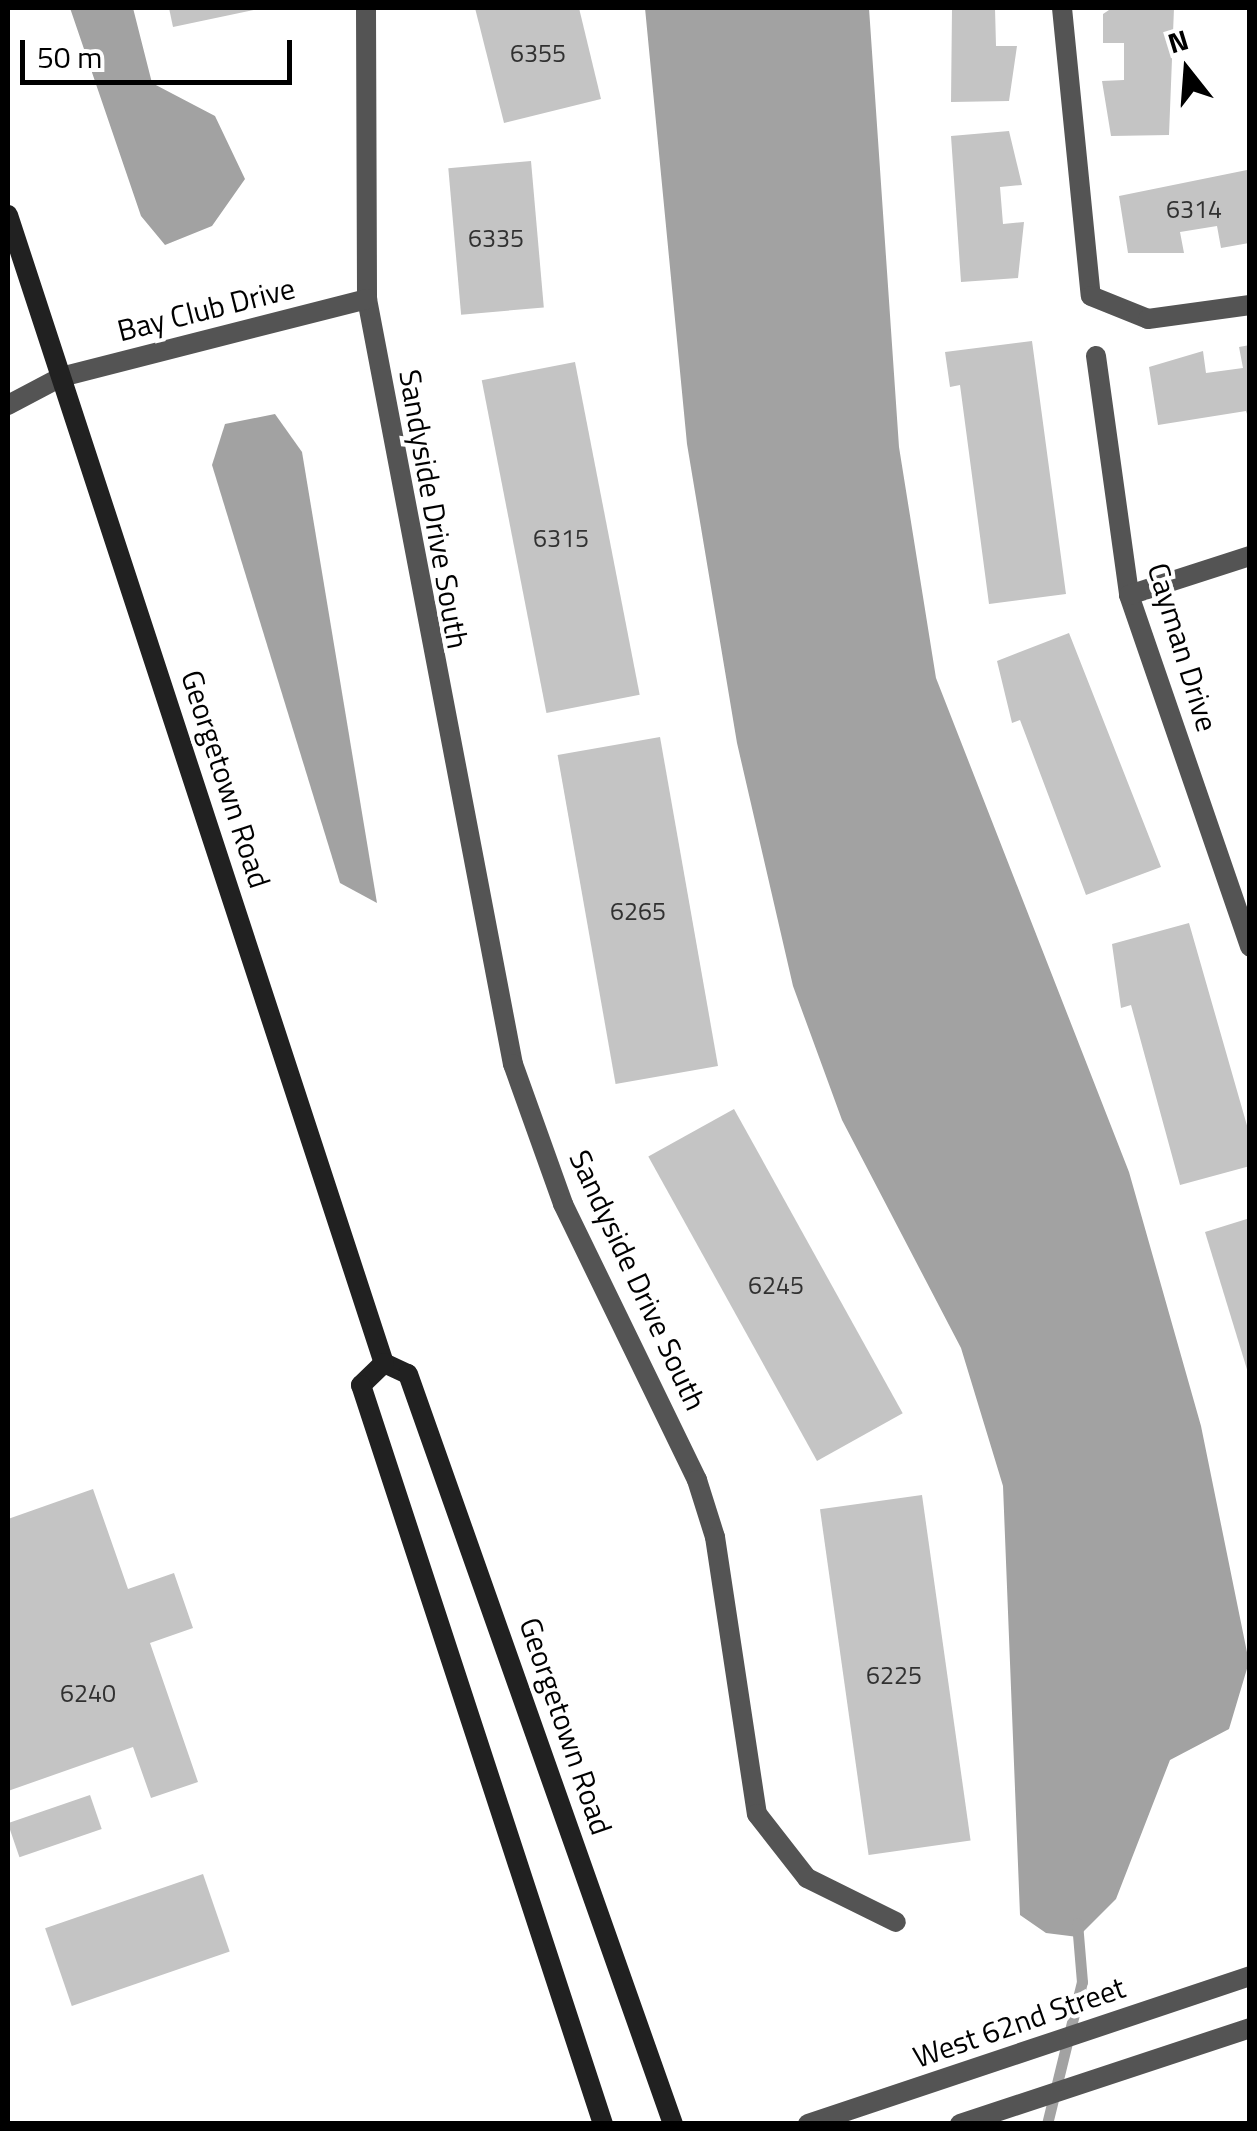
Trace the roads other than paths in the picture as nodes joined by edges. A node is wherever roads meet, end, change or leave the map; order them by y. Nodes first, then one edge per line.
1 (366, 8) edge
2 (1062, 8) edge
3 (8, 215) edge
4 (367, 299) junction
5 (1250, 306) edge
6 (1096, 356) dead end
7 (61, 377) junction
8 (8, 405) edge
9 (1250, 556) edge
10 (1129, 595) junction
11 (1250, 948) edge
12 (384, 1363) junction
13 (896, 1922) dead end
14 (1250, 1976) edge
15 (1250, 2028) edge
16 (970, 2120) edge
17 (603, 2124) edge
18 (673, 2124) edge
19 (808, 2124) edge

1 - 4 street, Sandyside Drive South
2 - 5 street
3 - 7 main road, Georgetown Road
4 - 7 street, Bay Club Drive
4 - 13 street, Sandyside Drive South
6 - 10 street, Cayman Drive
7 - 8 street, Bay Club Drive
7 - 12 main road, Georgetown Road
9 - 10 street
10 - 11 street, Cayman Drive
12 - 17 main road
12 - 18 main road, Georgetown Road
14 - 19 street, West 62nd Street
15 - 16 street

